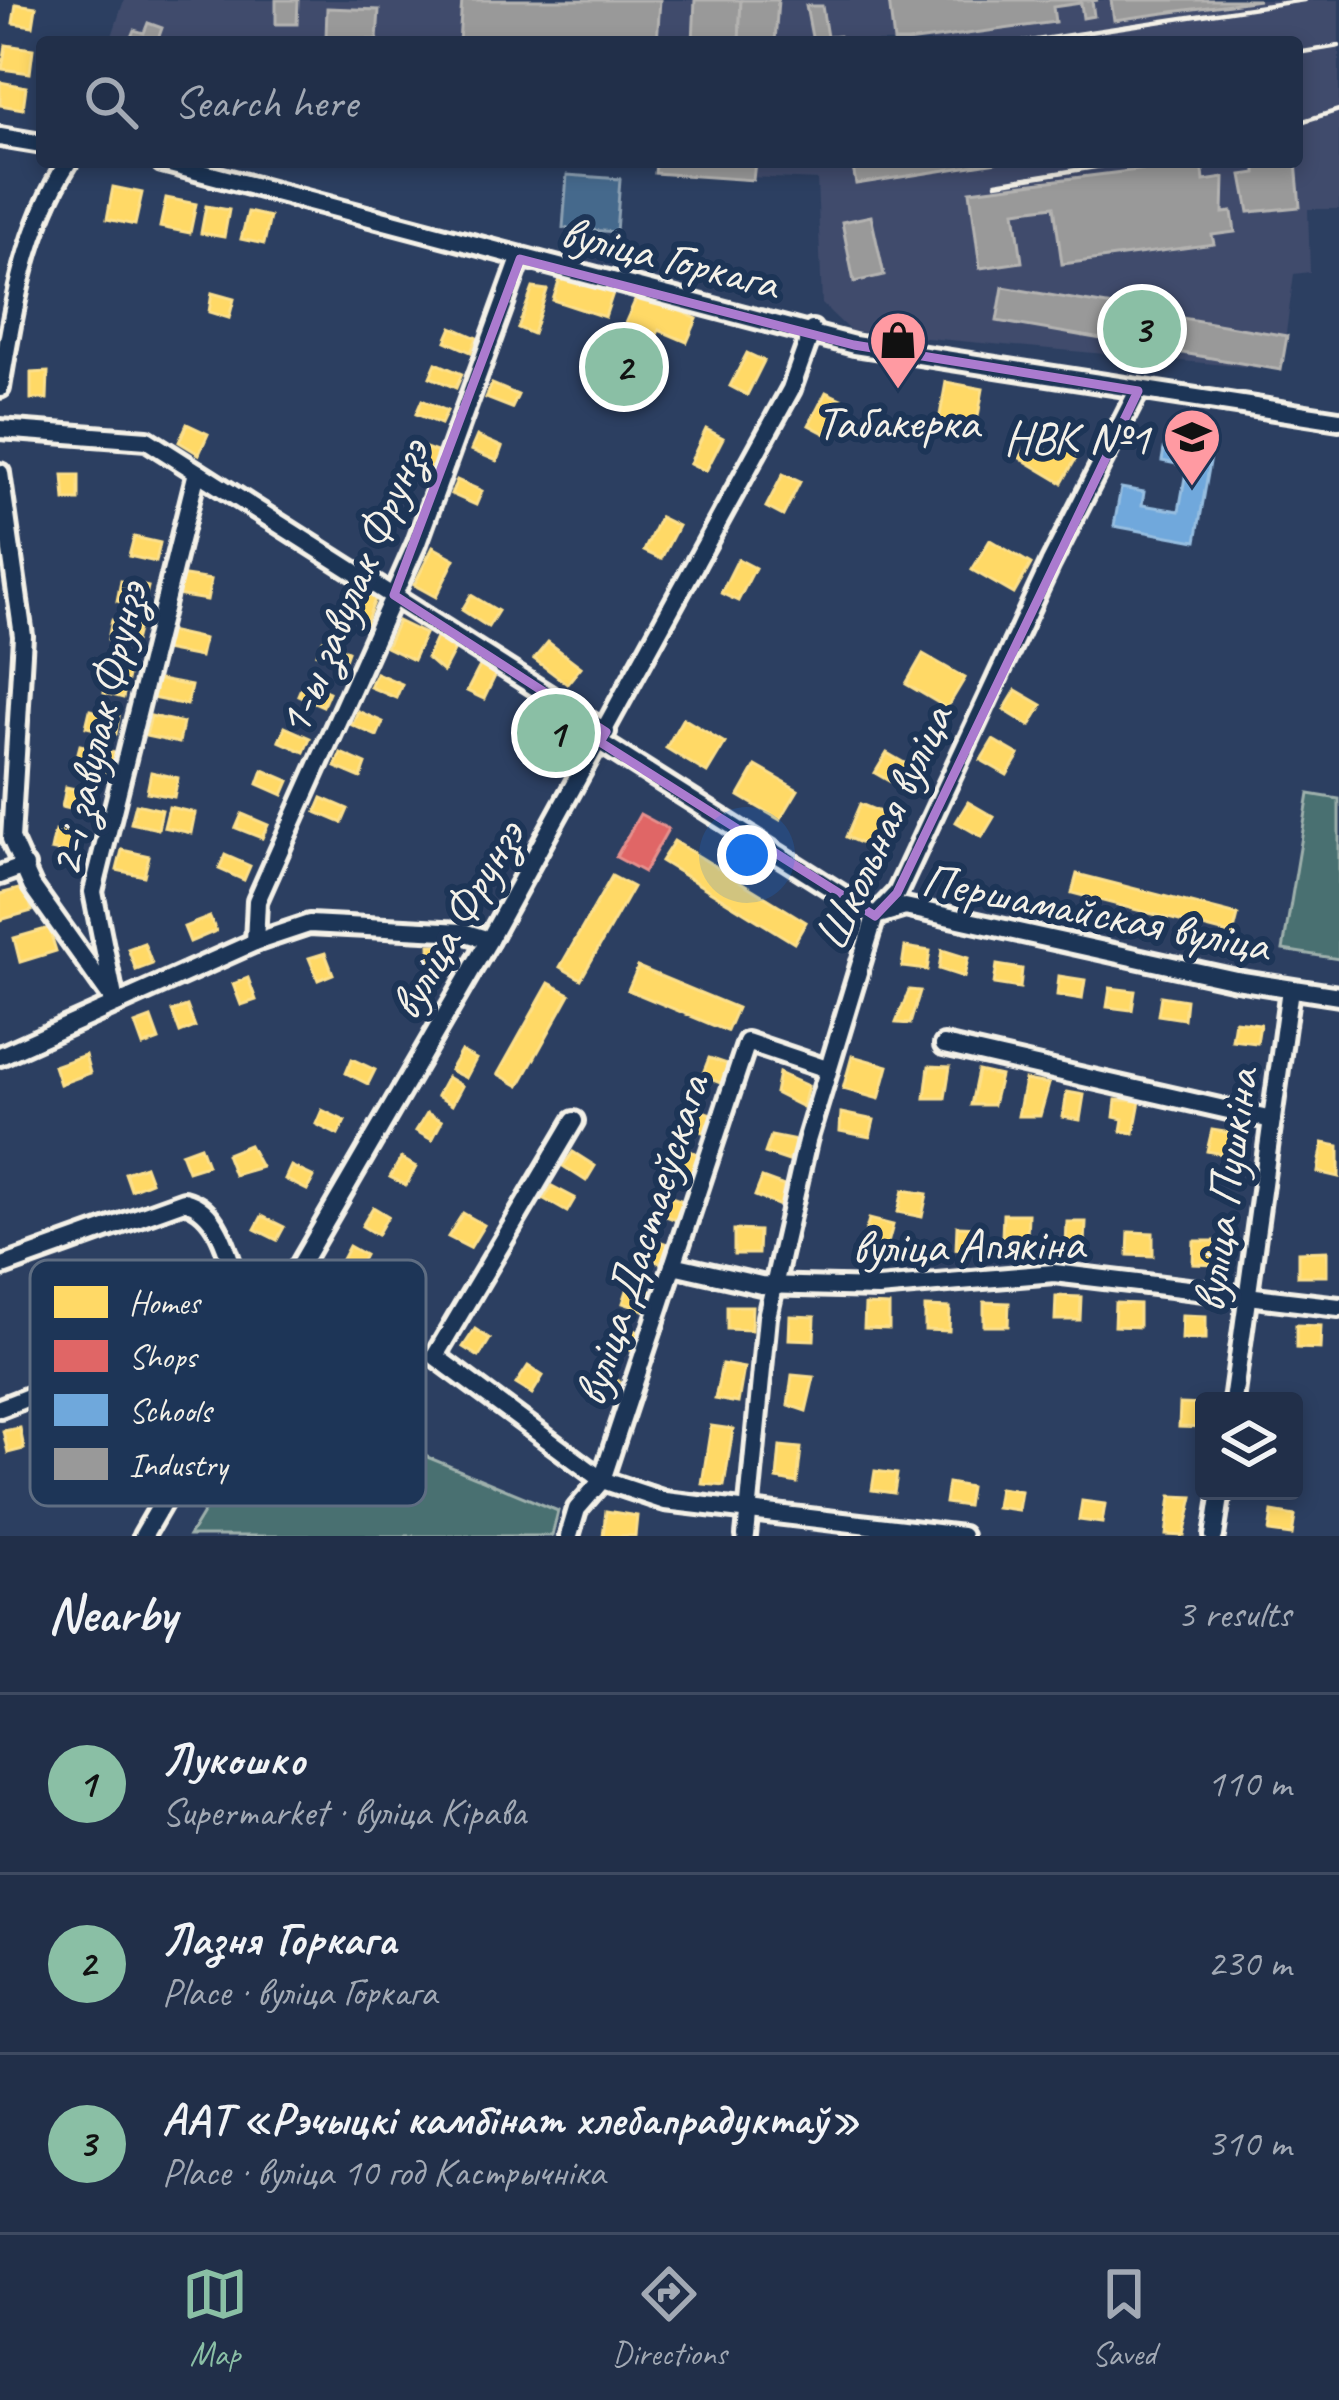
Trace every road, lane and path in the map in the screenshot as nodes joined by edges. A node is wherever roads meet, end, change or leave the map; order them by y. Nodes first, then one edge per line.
1 (0, 137) edge
2 (36, 143) edge
3 (64, 168) edge
4 (184, 168) edge
5 (520, 259) junction
6 (812, 330) junction
7 (0, 388) edge
8 (1138, 391) junction
9 (1339, 420) edge
10 (0, 429) edge
11 (197, 472) junction
12 (0, 473) edge
13 (394, 595) junction
14 (8, 713) edge
15 (603, 737) junction
16 (25, 866) junction
17 (0, 875) edge
18 (875, 916) junction
19 (489, 940) junction
20 (255, 942) junction
21 (1290, 989) junction
22 (1339, 996) edge
23 (116, 1004) junction
24 (944, 1045) dead end
25 (0, 1056) edge
26 (827, 1069) junction
27 (1272, 1120) junction
28 (574, 1121) dead end
29 (229, 1260) edge
30 (302, 1260) edge
31 (673, 1265) junction
32 (0, 1267) edge
33 (774, 1286) junction
34 (1247, 1296) junction
35 (1339, 1307) edge
36 (1234, 1392) edge
37 (30, 1397) edge
38 (0, 1408) edge
39 (602, 1480) junction
40 (1220, 1500) edge
41 (159, 1506) edge
42 (751, 1510) junction
43 (142, 1536) edge
44 (569, 1536) edge
45 (746, 1536) edge
46 (962, 1536) edge
47 (1214, 1536) edge

1 - 2 street
3 - 7 street
4 - 5 street, вуліца Горкага
5 - 6 street, вуліца Горкага
5 - 13 street, 1-ы завулак Фрунзэ
6 - 8 street, вуліца Горкага
6 - 15 street, вуліца Фрунзэ
8 - 9 street, вуліца Горкага
8 - 18 street, Школьная вуліца
10 - 11 street, Першамайская вуліца
11 - 13 street, Першамайская вуліца
11 - 23 street, 2-і завулак Фрунзэ
12 - 14 street
13 - 15 street, Першамайская вуліца
13 - 20 street, 1-ы завулак Фрунзэ
14 - 16 street
15 - 18 street, Першамайская вуліца
15 - 19 street, вуліца Фрунзэ
16 - 17 street
16 - 23 street
18 - 21 street, Першамайская вуліца
18 - 26 street, Школьная вуліца
19 - 20 street
19 - 30 street, вуліца Фрунзэ
20 - 23 street
21 - 22 street, Першамайская вуліца
21 - 27 street, вуліца Пушкіна
23 - 25 street
24 - 27 street
26 - 31 street, вуліца Дастаеўскага
26 - 33 street, Школьная вуліца
27 - 34 street, вуліца Пушкіна
28 - 39 street
29 - 32 street
31 - 33 street, вуліца Апякіна
31 - 39 street, вуліца Дастаеўскага
33 - 34 street, вуліца Апякіна
33 - 42 street, Школьная вуліца
34 - 35 street, вуліца Апякіна
34 - 36 street, вуліца Пушкіна
37 - 38 street
39 - 42 street
39 - 44 street, вуліца Дастаеўскага
40 - 47 street
41 - 43 street, вуліца Фрунзэ
42 - 45 street, Школьная вуліца
42 - 46 street

